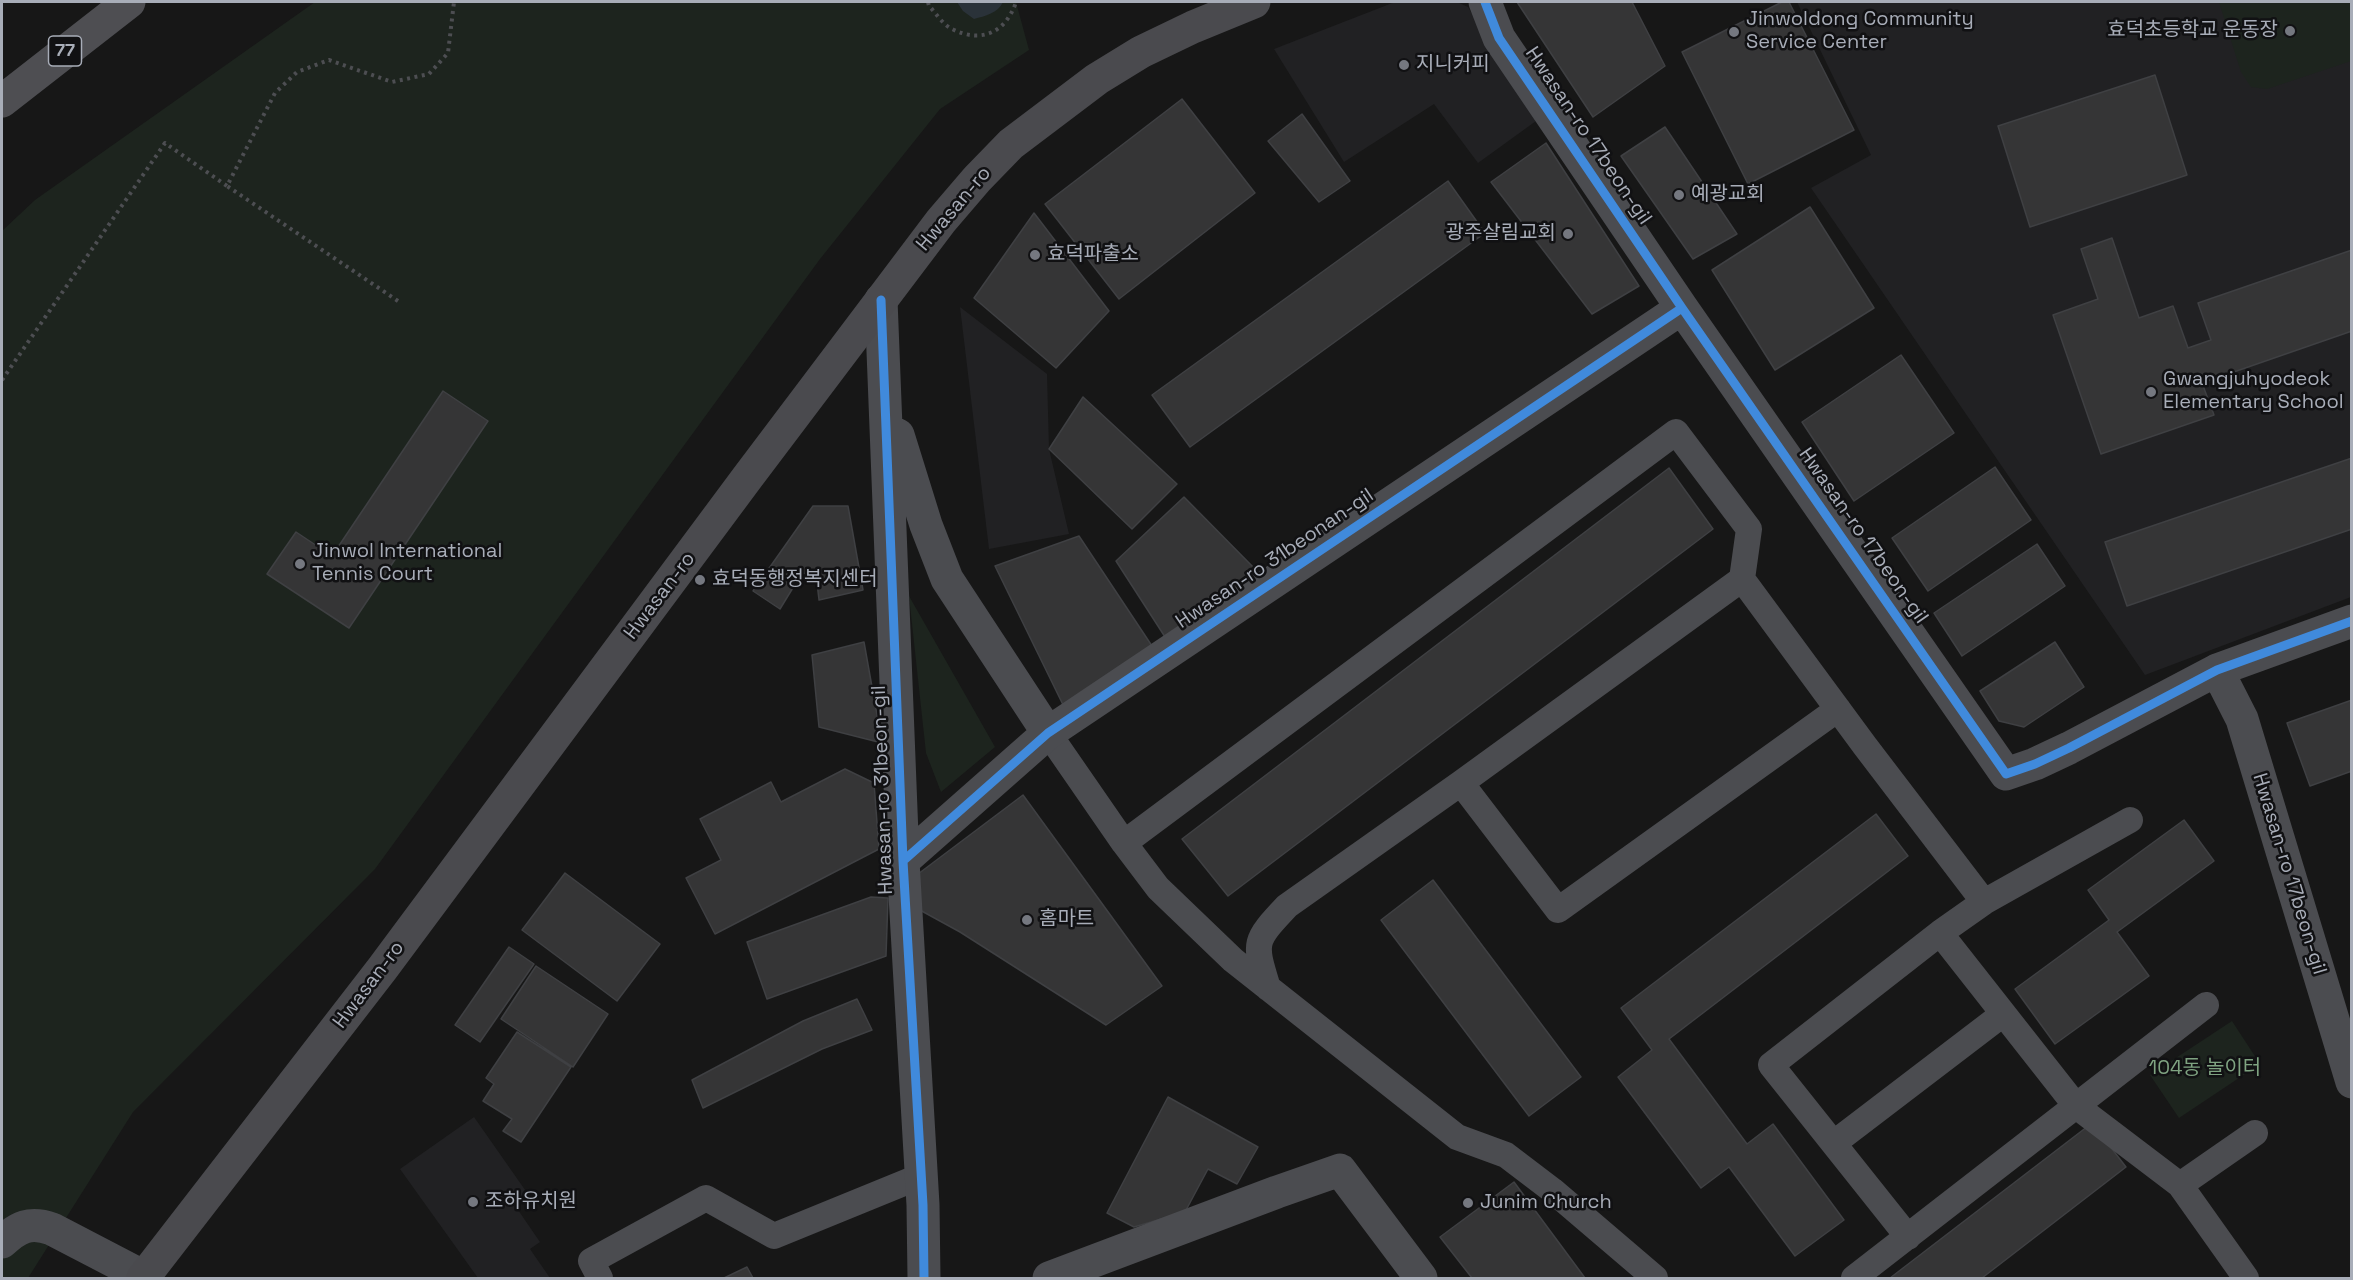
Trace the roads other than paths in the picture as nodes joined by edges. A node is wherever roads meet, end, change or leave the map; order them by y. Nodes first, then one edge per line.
1 (129, 2) edge
2 (1254, 2) edge
3 (1485, 2) edge
4 (2, 101) edge
5 (881, 300) junction
6 (1683, 308) junction
7 (885, 393) junction
8 (1742, 579) junction
9 (2352, 621) edge
10 (2217, 670) junction
11 (1838, 709) junction
12 (1048, 733) junction
13 (1461, 783) junction
14 (2130, 820) dead end
15 (1124, 843) junction
16 (903, 861) junction
17 (1984, 902) junction
18 (1940, 933) junction
19 (1268, 988) junction
20 (2206, 1005) dead end
21 (2003, 1014) junction
22 (2352, 1082) edge
23 (2076, 1106) junction
24 (2255, 1133) dead end
25 (1834, 1143) junction
26 (921, 1176) junction
27 (2180, 1185) junction
28 (1908, 1237) junction
29 (2, 1242) edge
30 (145, 1278) edge
31 (600, 1278) edge
32 (924, 1278) edge
33 (1049, 1278) edge
34 (1421, 1278) edge
35 (1655, 1278) edge
36 (1854, 1278) edge
37 (2246, 1278) edge

1 - 4 highway, 77
2 - 5 main road, Hwasan-ro
3 - 6 street, Hwasan-ro 17beon-gil
5 - 7 street, Hwasan-ro 31beon-gil
5 - 30 main road, Hwasan-ro
6 - 10 street, Hwasan-ro 17beon-gil
6 - 12 street, Hwasan-ro 31beonan-gil
7 - 12 street
7 - 16 street, Hwasan-ro 31beon-gil
8 - 11 lane
8 - 13 lane
8 - 15 lane
9 - 10 street, Hwasan-ro 17beon-gil
10 - 22 street, Hwasan-ro 17beon-gil
11 - 13 lane
11 - 17 lane
12 - 15 lane
12 - 16 street, Hwasan-ro 31beonan-gil
13 - 19 lane
14 - 17 lane
15 - 19 lane
16 - 26 street, Hwasan-ro 31beon-gil
17 - 18 lane
18 - 21 lane
18 - 25 lane
19 - 35 lane
20 - 23 lane
21 - 23 lane
21 - 25 lane
23 - 27 lane
23 - 28 lane
24 - 27 lane
25 - 28 lane
26 - 31 lane
26 - 32 street, Hwasan-ro 31beon-gil
27 - 37 lane
28 - 36 lane
29 - 30 street
33 - 34 street

